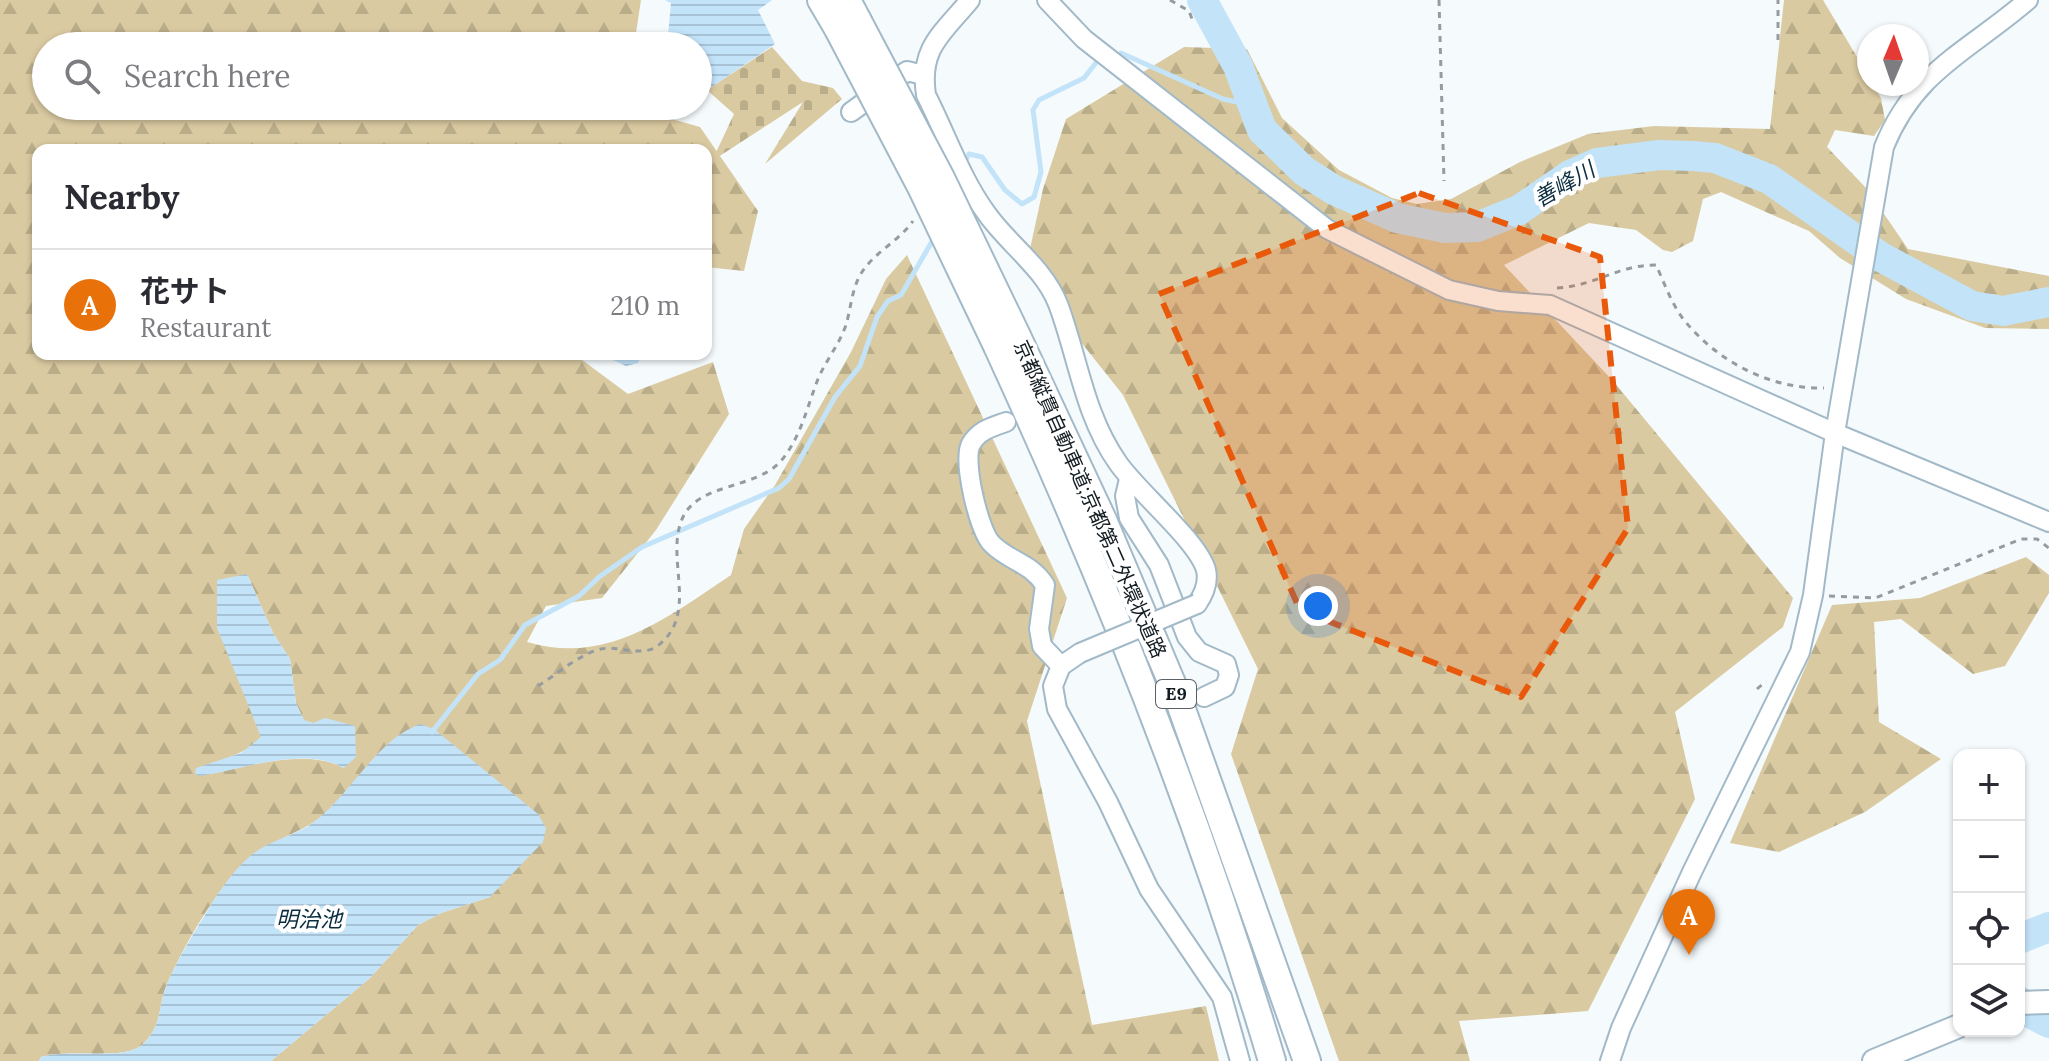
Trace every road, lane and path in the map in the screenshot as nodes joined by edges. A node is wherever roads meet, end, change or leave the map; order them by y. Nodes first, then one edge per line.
1 (821, 0) edge
2 (970, 0) edge
3 (1047, 0) edge
4 (1170, 0) edge
5 (1439, 0) edge
6 (1778, 0) edge
7 (2028, 0) edge
8 (848, 17) edge
9 (1194, 24) dead end
10 (1778, 40) dead end
11 (923, 75) junction
12 (851, 112) dead end
13 (1444, 181) dead end
14 (917, 213) dead end
15 (1553, 288) dead end
16 (1008, 342) junction
17 (1844, 387) junction
18 (1006, 422) dead end
19 (1835, 433) junction
20 (1129, 479) junction
21 (2049, 522) edge
22 (2049, 548) edge
23 (1813, 595) junction
24 (1061, 666) junction
25 (538, 686) dead end
26 (1204, 697) dead end
27 (1953, 1028) edge
28 (1240, 1061) edge
29 (1272, 1061) edge
30 (1307, 1061) edge
31 (1610, 1061) edge
32 (1874, 1061) edge

1 - 8 highway, 京都縦貫自動車道;京都第二外環状道路 / E9
2 - 11 street
3 - 19 street
4 - 9 path
5 - 13 path
6 - 10 path
7 - 17 street
8 - 16 highway, 京都縦貫自動車道;京都第二外環状道路 / E9, bridge
11 - 12 street
11 - 20 street
14 - 25 path
15 - 17 path
16 - 29 highway, 京都縦貫自動車道;京都第二外環状道路 / E9
16 - 30 highway, 京都縦貫自動車道;京都第二外環状道路 / E9
17 - 19 street
18 - 24 street
19 - 21 street
19 - 23 street
20 - 24 street, bridge
20 - 26 street
22 - 23 path
23 - 31 street
24 - 28 street
27 - 32 main road

